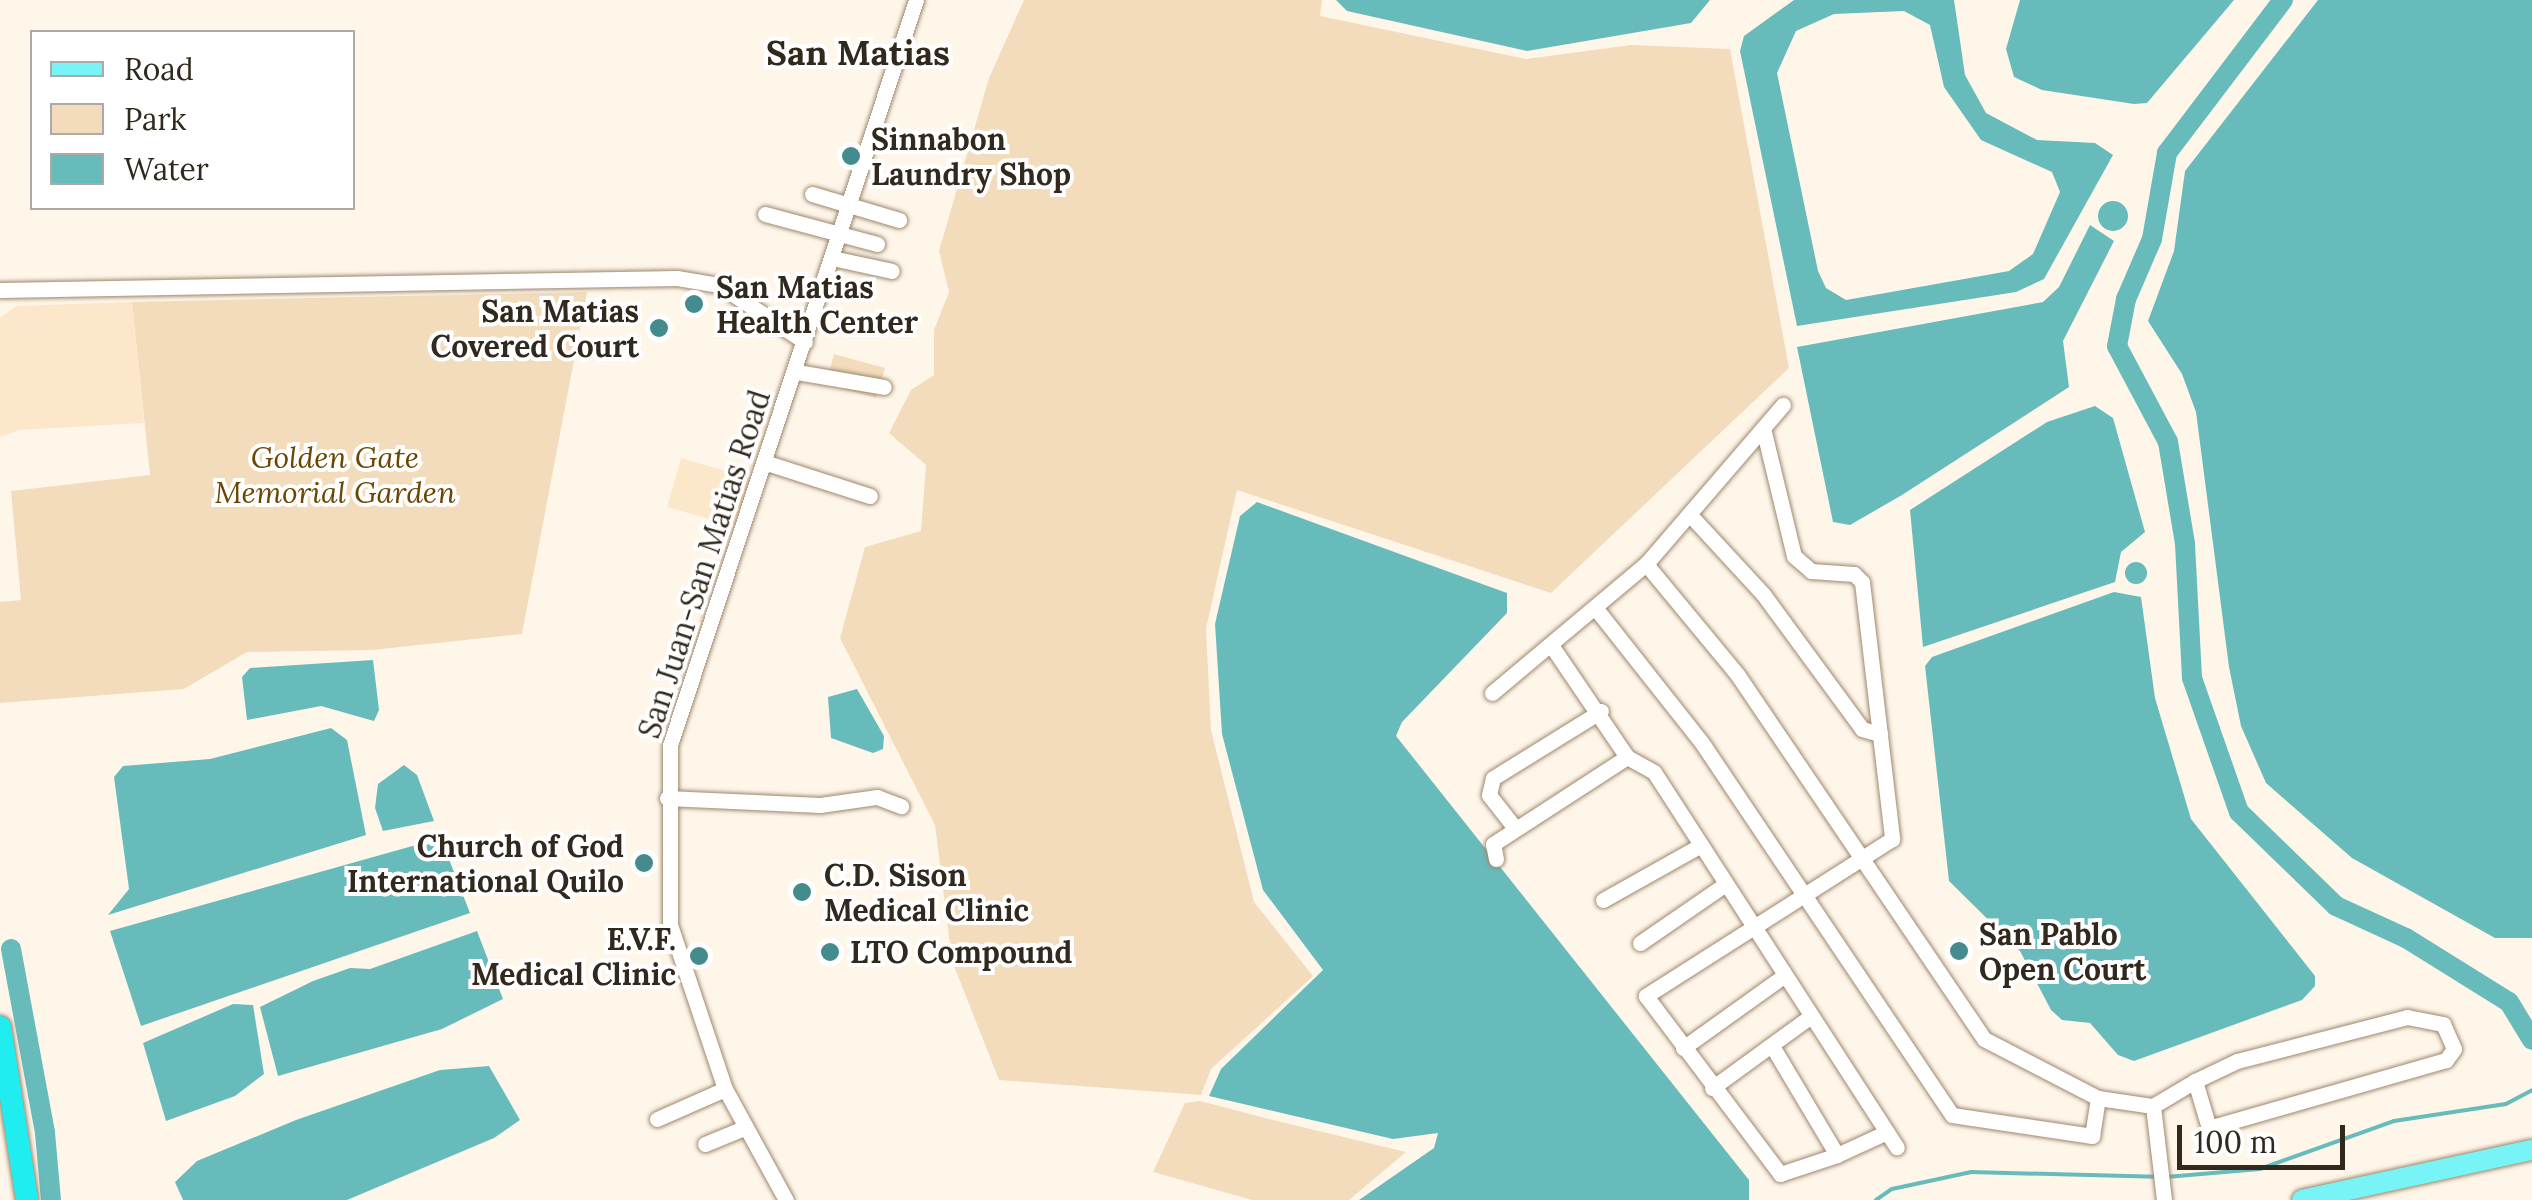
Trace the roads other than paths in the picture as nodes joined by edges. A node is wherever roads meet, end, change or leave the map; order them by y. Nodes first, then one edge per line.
1 (916, 0) edge
2 (812, 194) dead end
3 (849, 205) junction
4 (766, 214) dead end
5 (899, 220) dead end
6 (839, 238) junction
7 (877, 244) dead end
8 (832, 258) junction
9 (892, 271) dead end
10 (0, 290) edge
11 (806, 342) junction
12 (797, 372) junction
13 (884, 387) dead end
14 (1783, 405) dead end
15 (1763, 428) junction
16 (767, 463) junction
17 (870, 496) dead end
18 (1691, 516) junction
19 (1646, 564) junction
20 (1597, 610) junction
21 (1553, 648) junction
22 (1492, 693) dead end
23 (1601, 711) junction
24 (1880, 734) junction
25 (1626, 757) junction
26 (666, 798) junction
27 (900, 806) dead end
28 (1515, 828) junction
29 (1701, 845) junction
30 (1496, 859) dead end
31 (1863, 860) junction
32 (1724, 886) junction
33 (1806, 897) junction
34 (1603, 900) dead end
35 (1755, 927) junction
36 (1640, 943) dead end
37 (1785, 975) junction
38 (1811, 1016) junction
39 (0, 1027) edge
40 (1772, 1046) junction
41 (1683, 1048) junction
42 (2195, 1080) junction
43 (1712, 1088) junction
44 (724, 1089) junction
45 (2098, 1098) junction
46 (2153, 1106) junction
47 (657, 1119) dead end
48 (744, 1128) junction
49 (1887, 1132) junction
50 (705, 1144) dead end
51 (1897, 1147) dead end
52 (2532, 1150) edge
53 (1837, 1155) junction
54 (2164, 1196) edge
55 (782, 1199) edge
56 (28, 1200) edge
57 (2302, 1200) edge

1 - 3 street, San Juan-San Matias Road
2 - 3 street
3 - 5 street
3 - 6 street, San Juan-San Matias Road
4 - 6 street
6 - 7 street
6 - 8 street, San Juan-San Matias Road
8 - 9 street
8 - 11 street, San Juan-San Matias Road
10 - 11 street
11 - 12 street, San Juan-San Matias Road
12 - 13 street
12 - 16 street, San Juan-San Matias Road
14 - 15 street
15 - 18 street
15 - 24 street
16 - 17 street
16 - 26 street, San Juan-San Matias Road
18 - 19 street
18 - 24 street
19 - 20 street
19 - 31 street
20 - 21 street
20 - 33 street
21 - 22 street
21 - 23 street
23 - 25 street
23 - 28 street
24 - 31 street
25 - 28 street
25 - 29 street
26 - 27 street
26 - 44 street, San Juan-San Matias Road
28 - 30 street
29 - 32 street
29 - 34 street
31 - 33 street
31 - 45 street
32 - 35 street
32 - 36 street
33 - 35 street
33 - 45 street
35 - 37 street
35 - 41 street
37 - 38 street
37 - 41 street
38 - 40 street
38 - 49 street
39 - 56 highway
40 - 43 street
40 - 53 street
41 - 43 street
42 - 42 street
42 - 46 street
43 - 53 street
44 - 47 street
44 - 48 street, San Juan-San Matias Road
45 - 46 street
46 - 54 street
48 - 50 street
48 - 55 street, San Juan-San Matias Road
49 - 51 street
49 - 53 street
52 - 57 main road

